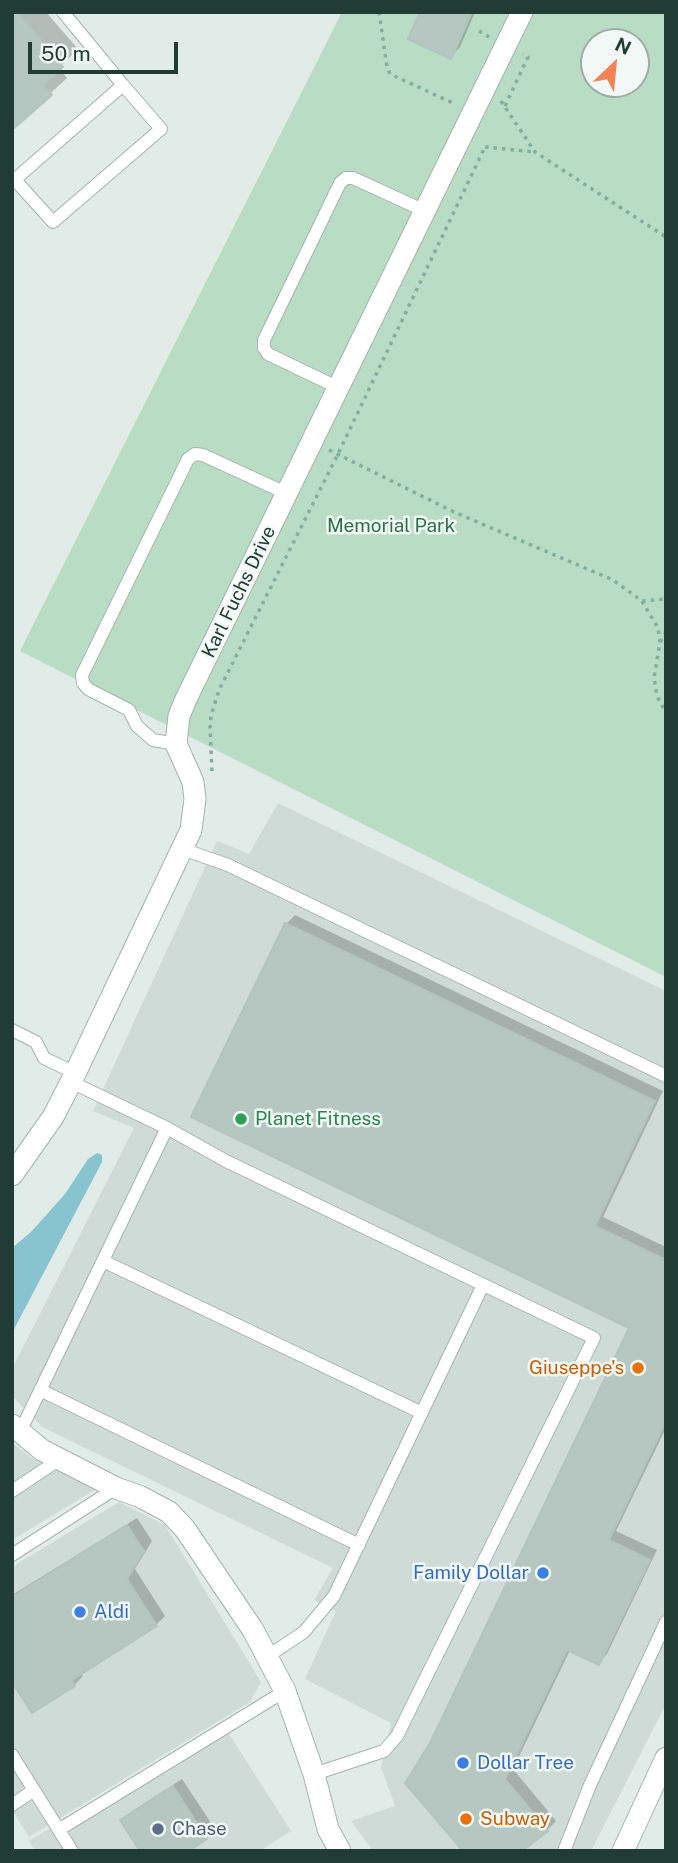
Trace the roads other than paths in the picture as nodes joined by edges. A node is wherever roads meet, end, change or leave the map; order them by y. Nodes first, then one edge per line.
1 (63, 12) edge
2 (522, 12) edge
3 (123, 85) junction
4 (14, 181) edge
5 (425, 211) junction
6 (339, 388) junction
7 (288, 494) junction
8 (176, 744) junction
9 (182, 849) junction
10 (12, 1030) edge
11 (666, 1076) edge
12 (73, 1077) junction
13 (167, 1128) junction
14 (12, 1175) edge
15 (103, 1261) junction
16 (483, 1285) junction
17 (40, 1390) junction
18 (422, 1413) junction
19 (16, 1429) edge
20 (60, 1459) junction
21 (116, 1489) junction
22 (12, 1492) edge
23 (359, 1545) junction
24 (12, 1555) edge
25 (666, 1622) edge
26 (268, 1656) junction
27 (285, 1691) junction
28 (12, 1755) edge
29 (666, 1758) edge
30 (314, 1774) junction
31 (34, 1790) junction
32 (12, 1805) edge
33 (60, 1829) junction
34 (72, 1851) edge
35 (340, 1851) edge
36 (564, 1851) edge
37 (623, 1851) edge

1 - 3 lane
2 - 5 street, Karl Fuchs Drive
3 - 4 lane
3 - 4 lane
5 - 6 street, Karl Fuchs Drive
5 - 6 lane
6 - 7 street, Karl Fuchs Drive
7 - 8 street, Karl Fuchs Drive
7 - 8 lane
8 - 9 street
9 - 11 lane
9 - 12 street
10 - 12 lane
12 - 13 lane
12 - 14 street
13 - 15 lane
13 - 16 lane
15 - 17 lane
15 - 18 lane
16 - 18 lane
16 - 30 lane
17 - 19 lane
17 - 23 lane
18 - 23 lane
19 - 20 street
20 - 21 street
20 - 22 lane
21 - 24 lane
21 - 26 street
23 - 26 lane
25 - 36 lane
26 - 27 street
27 - 30 street
27 - 33 lane
28 - 31 lane
29 - 37 street
30 - 35 street
31 - 32 lane
31 - 33 lane
33 - 34 lane

